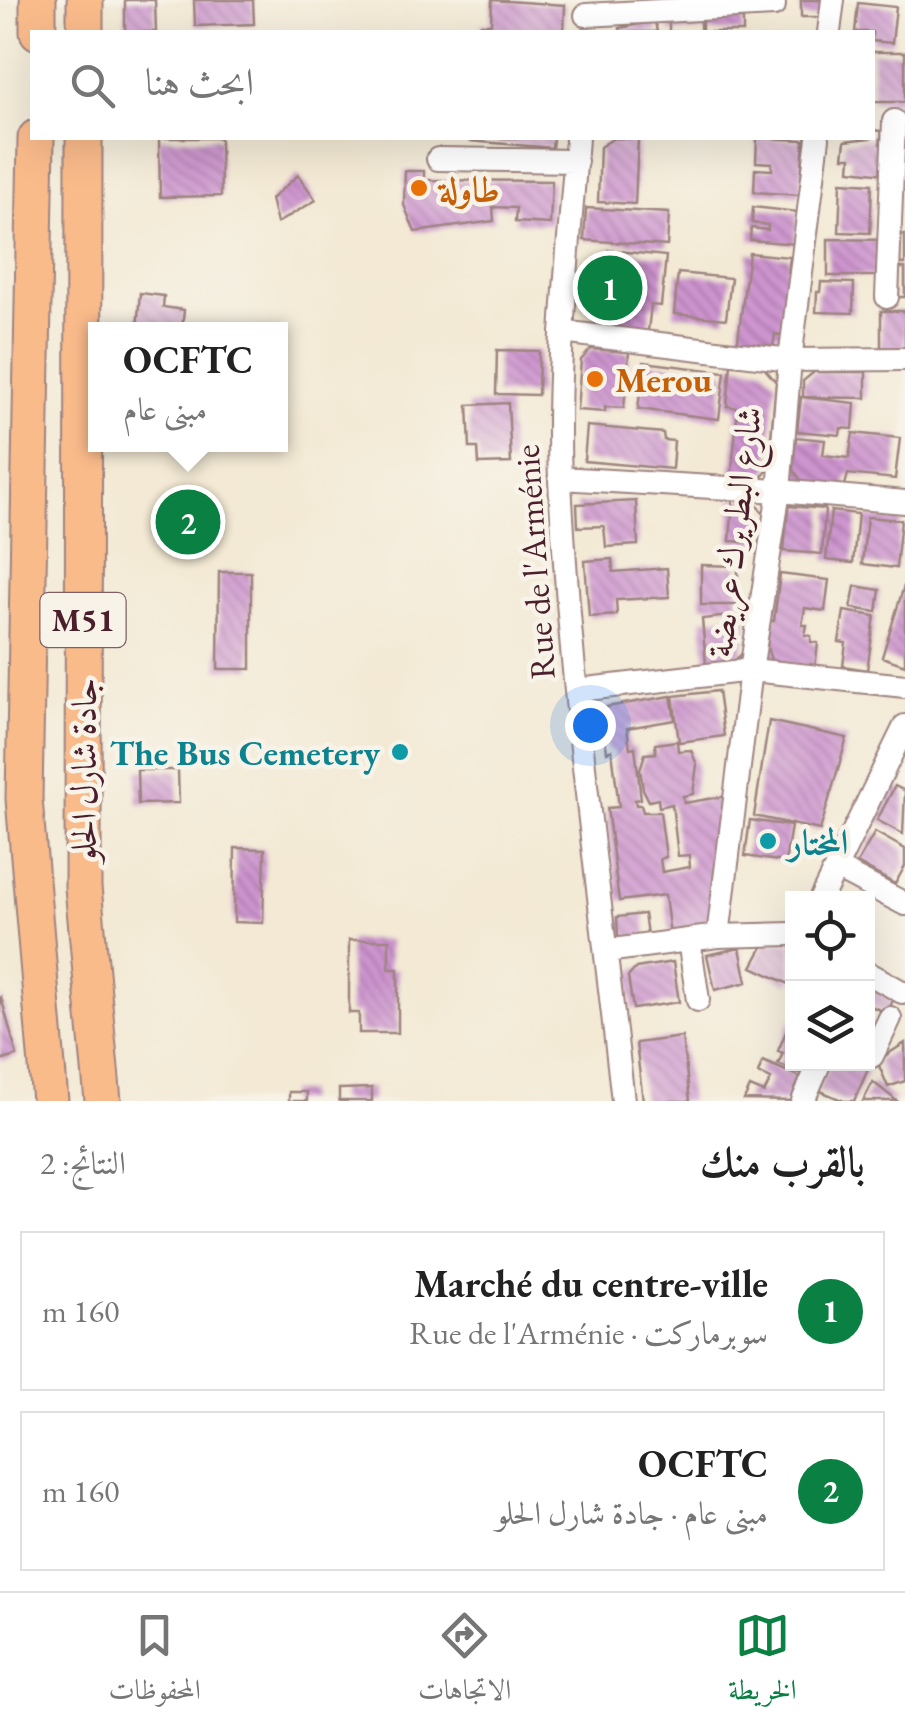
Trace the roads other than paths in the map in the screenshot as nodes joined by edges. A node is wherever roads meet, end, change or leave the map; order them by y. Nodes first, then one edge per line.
1 (38, 0) edge
2 (85, 0) edge
3 (832, 0) edge
4 (774, 4) dead end
5 (586, 16) edge
6 (38, 30) edge
7 (84, 30) edge
8 (829, 30) edge
9 (890, 121) edge
10 (36, 140) edge
11 (84, 140) edge
12 (577, 140) edge
13 (818, 140) edge
14 (438, 159) dead end
15 (576, 162) junction
16 (887, 297) dead end
17 (562, 332) junction
18 (905, 359) edge
19 (790, 360) junction
20 (560, 478) junction
21 (779, 490) junction
22 (905, 502) edge
23 (751, 670) junction
24 (905, 686) edge
25 (578, 690) junction
26 (905, 726) edge
27 (838, 869) junction
28 (825, 891) edge
29 (905, 904) edge
30 (785, 934) edge
31 (718, 936) junction
32 (689, 940) junction
33 (606, 951) junction
34 (875, 977) edge
35 (902, 992) dead end
36 (698, 1000) dead end
37 (890, 1018) dead end
38 (875, 1050) edge
39 (816, 1071) edge
40 (50, 1101) edge
41 (103, 1101) edge
42 (624, 1101) edge
43 (803, 1101) edge

1 - 6 highway
2 - 7 highway
3 - 8 street
4 - 5 street
9 - 16 street
10 - 40 highway, جادة شارل الحلو / M51
11 - 41 highway, جادة شارل الحلو / M51
12 - 15 street, Rue de l'Arménie
13 - 19 street, شارع البطريرك عريضة
14 - 15 street
15 - 17 street, Rue de l'Arménie
17 - 19 street
17 - 20 street, Rue de l'Arménie
18 - 19 street
19 - 21 street, شارع البطريرك عريضة
20 - 21 street
20 - 25 street, Rue de l'Arménie
21 - 22 street
21 - 23 street, شارع البطريرك عريضة
23 - 24 street
23 - 25 street
23 - 31 street, شارع البطريرك عريضة
25 - 33 street, Rue de l'Arménie
26 - 27 street
27 - 28 street
27 - 29 street
30 - 31 street
31 - 32 street
32 - 33 street
32 - 36 street
33 - 42 street, Rue de l'Arménie
34 - 35 street
37 - 38 street
39 - 43 street

